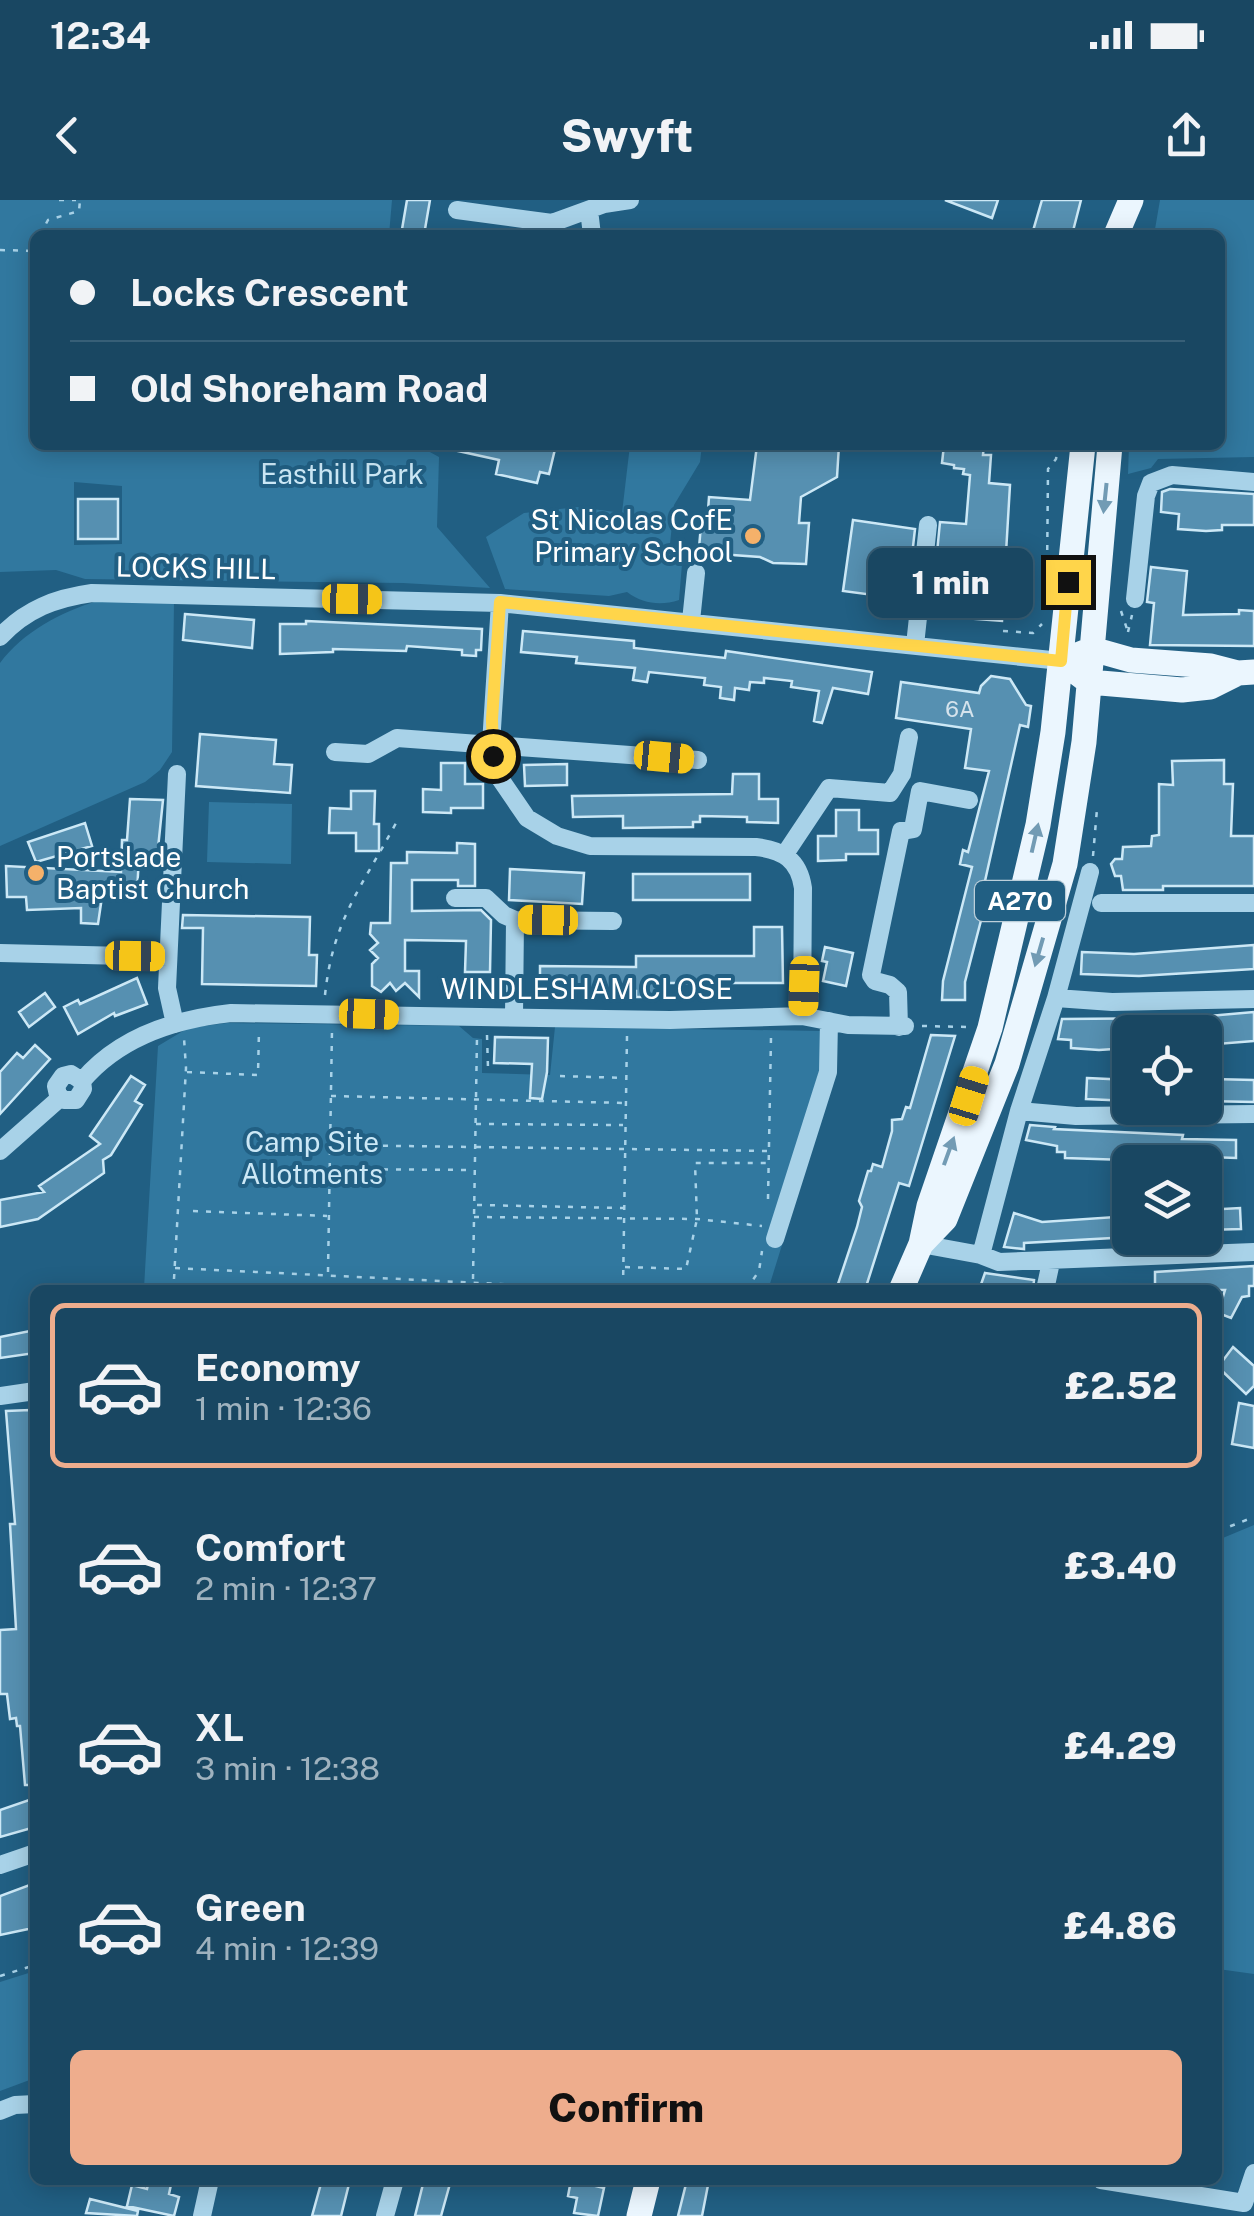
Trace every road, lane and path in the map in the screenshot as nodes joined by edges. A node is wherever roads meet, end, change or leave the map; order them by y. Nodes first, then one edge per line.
1 (59, 200) edge
2 (78, 200) edge
3 (630, 200) edge
4 (1131, 200) edge
5 (457, 210) dead end
6 (589, 210) junction
7 (43, 230) edge
8 (591, 230) edge
9 (1118, 230) edge
10 (1134, 230) edge
11 (0, 250) edge
12 (30, 251) edge
13 (1057, 450) edge
14 (1082, 450) edge
15 (1110, 450) edge
16 (1254, 482) edge
17 (928, 525) dead end
18 (696, 572) dead end
19 (1046, 578) dead end
20 (1097, 589) junction
21 (1136, 599) dead end
22 (500, 602) junction
23 (691, 621) junction
24 (0, 637) edge
25 (914, 646) junction
26 (1092, 650) junction
27 (1131, 660) junction
28 (1061, 661) junction
29 (1246, 672) edge
30 (1089, 682) junction
31 (909, 737) dead end
32 (491, 744) junction
33 (335, 752) dead end
34 (698, 760) dead end
35 (177, 774) dead end
36 (968, 800) dead end
37 (1096, 808) dead end
38 (396, 823) dead end
39 (785, 854) junction
40 (1090, 872) joint
41 (455, 898) dead end
42 (1101, 903) dead end
43 (1254, 904) edge
44 (515, 920) junction
45 (613, 922) dead end
46 (0, 953) edge
47 (168, 957) junction
48 (1056, 998) junction
49 (1254, 999) edge
50 (328, 1014) junction
51 (514, 1016) junction
52 (770, 1016) junction
53 (802, 1016) junction
54 (626, 1019) junction
55 (829, 1021) junction
56 (177, 1023) junction
57 (902, 1026) junction
58 (259, 1028) dead end
59 (990, 1028) junction
60 (488, 1068) dead end
61 (185, 1072) junction
62 (560, 1076) dead end
63 (626, 1078) junction
64 (331, 1096) junction
65 (476, 1098) junction
66 (626, 1102) junction
67 (1018, 1111) junction
68 (1254, 1114) edge
69 (476, 1124) junction
70 (625, 1125) junction
71 (330, 1145) junction
72 (475, 1147) junction
73 (624, 1149) junction
74 (0, 1151) edge
75 (770, 1151) junction
76 (770, 1163) junction
77 (330, 1169) junction
78 (475, 1170) junction
79 (474, 1205) junction
80 (766, 1205) dead end
81 (625, 1208) junction
82 (193, 1211) dead end
83 (328, 1216) junction
84 (474, 1217) junction
85 (625, 1218) junction
86 (697, 1219) junction
87 (766, 1220) dead end
88 (766, 1237) junction
89 (921, 1244) junction
90 (1254, 1252) edge
91 (980, 1255) junction
92 (1051, 1262) junction
93 (175, 1268) junction
94 (624, 1268) junction
95 (328, 1273) junction
96 (174, 1278) dead end
97 (473, 1281) junction
98 (540, 1285) edge
99 (623, 1285) edge
100 (749, 1285) edge
101 (903, 1285) edge
102 (1047, 1285) edge
103 (30, 1392) edge
104 (0, 1396) edge
105 (1254, 1517) edge
106 (1222, 1529) edge
107 (30, 1855) edge
108 (0, 1864) edge
109 (30, 1967) edge
110 (0, 1976) edge
111 (30, 2104) edge
112 (0, 2111) edge
113 (1254, 2173) edge
114 (209, 2185) edge
115 (394, 2185) edge
116 (647, 2185) edge
117 (1131, 2185) edge
118 (202, 2216) edge
119 (385, 2216) edge
120 (640, 2216) edge

1 - 2 path
2 - 7 path
3 - 6 street
4 - 9 main road
4 - 10 main road
5 - 6 street
6 - 8 street
11 - 12 path
13 - 19 path
14 - 28 main road, A270
15 -> 20 main road, A270
16 - 21 street
17 - 25 street
18 - 23 street
20 - 26 main road, A270
20 - 27 main road
22 - 23 street, LOCKS HILL
22 - 24 street, LOCKS HILL
22 - 32 street
23 - 25 street, LOCKS HILL
25 - 28 street, LOCKS HILL
26 - 27 main road
26 - 28 main road
26 - 30 main road, A270
27 - 29 main road
28 - 30 main road
59 -> 28 main road, A270
29 - 30 main road
30 -> 89 main road, A270
31 - 39 street
32 - 33 street
32 - 34 street
32 - 39 street
35 - 47 street
36 - 57 street
37 - 40 path
38 - 50 path
39 - 53 street
40 - 48 street
41 - 44 street
42 - 43 street
44 - 45 street
44 - 51 street
46 - 47 street
47 - 56 street
48 - 49 street
48 - 67 street
50 - 51 street, WINDLESHAM CLOSE
50 - 56 street, WINDLESHAM CLOSE
50 - 64 path
51 - 54 street, WINDLESHAM CLOSE
52 - 53 street, WINDLESHAM CLOSE
52 - 54 street, WINDLESHAM CLOSE
52 - 75 path
53 - 55 street, WINDLESHAM CLOSE
54 - 63 path
55 - 57 street, WINDLESHAM CLOSE
55 - 88 street
56 - 61 path
56 - 74 street, WINDLESHAM CLOSE
57 - 59 path
58 - 61 path
89 -> 59 main road, A270
60 - 65 path
61 - 93 path
62 - 63 path
63 - 66 path
64 - 65 path
64 - 71 path
65 - 66 path
65 - 69 path
66 - 70 path
67 - 68 street
67 - 91 street
69 - 70 path
69 - 72 path
70 - 73 path
71 - 72 path
71 - 77 path
72 - 73 path
72 - 78 path
73 - 75 path
73 - 81 path
75 - 76 path
76 - 80 path
76 - 86 path
77 - 78 path
77 - 83 path
78 - 79 path
79 - 81 path
79 - 84 path
81 - 85 path
82 - 83 path
83 - 95 path
84 - 85 path
84 - 97 path
85 - 86 path
85 - 94 path
86 - 88 path
86 - 94 path
87 - 88 path
88 - 100 path
89 - 91 street
89 - 101 main road, A270
90 - 92 street
91 - 92 street
92 - 102 street
93 - 95 path
93 - 96 path
94 - 99 path
95 - 97 path
97 - 98 path
103 - 104 street
105 - 106 path
107 - 108 street
109 - 110 path
111 - 112 street
113 - 117 street
114 - 118 street
115 - 119 street
116 - 120 main road

